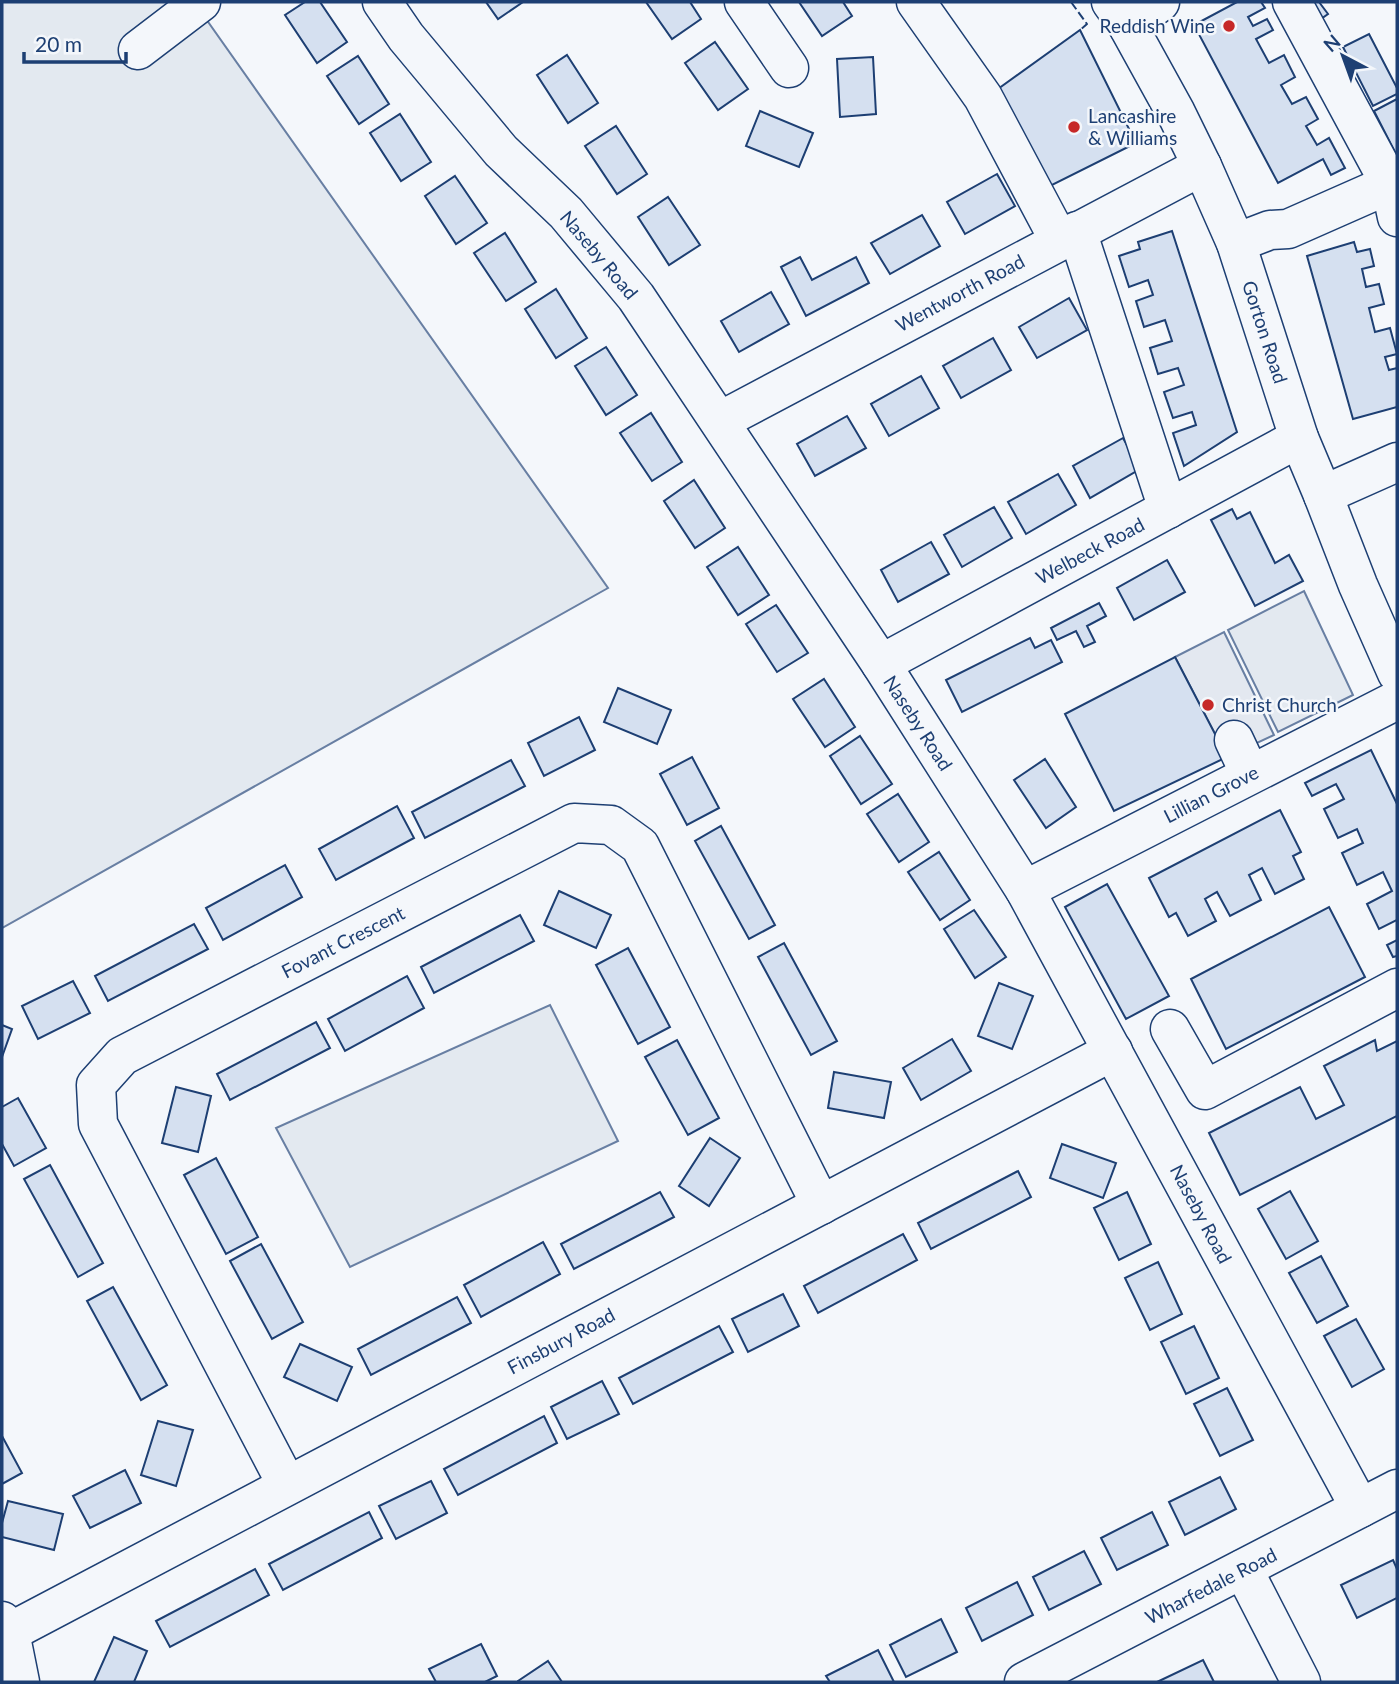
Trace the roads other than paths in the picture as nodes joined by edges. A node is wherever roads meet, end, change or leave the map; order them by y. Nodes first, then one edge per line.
1 (201, 2) edge
2 (382, 2) edge
3 (744, 2) edge
4 (916, 2) edge
5 (1160, 2) edge
6 (1293, 2) edge
7 (1119, 14) edge
8 (138, 50) dead end
9 (789, 68) dead end
10 (1202, 166) junction
11 (1394, 201) edge
12 (1068, 236) junction
13 (1236, 243) junction
14 (720, 421) junction
15 (1299, 438) junction
16 (1397, 462) edge
17 (1323, 495) junction
18 (1168, 509) junction
19 (881, 664) junction
20 (1397, 673) edge
21 (1397, 700) edge
22 (1234, 740) dead end
23 (1250, 774) junction
24 (1025, 890) junction
25 (1397, 988) edge
26 (1170, 1029) dead end
27 (1113, 1051) junction
28 (821, 1205) junction
29 (287, 1485) junction
30 (1397, 1489) edge
31 (1360, 1508) junction
32 (1243, 1569) junction
33 (6, 1627) edge
34 (20, 1682) edge
35 (1024, 1682) edge
36 (1301, 1682) edge

1 - 8 street
2 - 14 street, Naseby Road
3 - 9 street
4 - 12 street
5 - 7 street
6 - 11 street
7 - 10 street, Gorton Road
10 - 12 street, Wentworth Road
10 - 13 street, Gorton Road
11 - 13 street
12 - 14 street, Wentworth Road
12 - 18 street
13 - 15 street, Gorton Road
14 - 19 street, Naseby Road
15 - 17 street, Gorton Road
15 - 18 street, Welbeck Road
16 - 17 street
17 - 20 street, Gorton Road
18 - 19 street, Welbeck Road
19 - 24 street, Naseby Road
21 - 23 street, Lillian Grove
22 - 23 street
23 - 24 street, Lillian Grove
24 - 27 street, Naseby Road
25 - 26 street
27 - 28 street, Finsbury Road
27 - 31 street, Naseby Road
28 - 29 street, Finsbury Road
28 - 29 street, Fovant Crescent
29 - 33 street, Finsbury Road
30 - 31 street, Wharfedale Road
31 - 32 street, Wharfedale Road
32 - 35 street, Wharfedale Road
32 - 36 street
33 - 34 street

